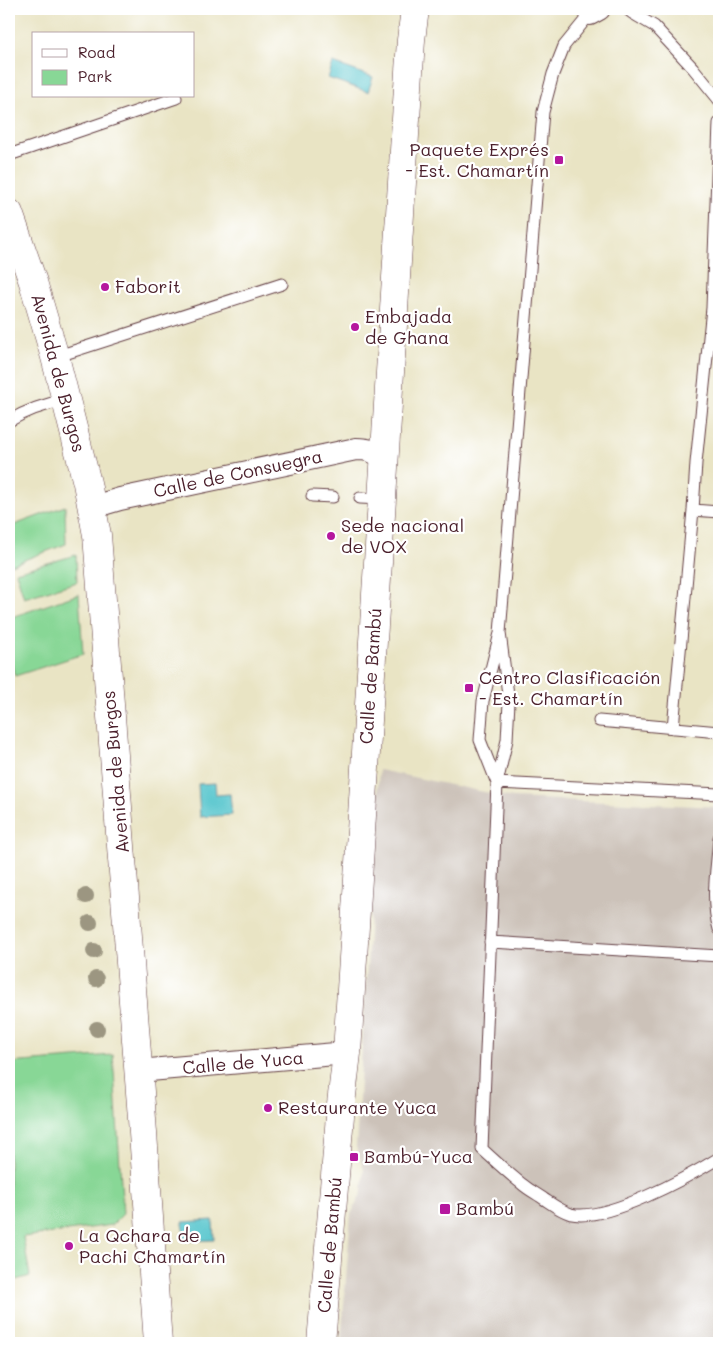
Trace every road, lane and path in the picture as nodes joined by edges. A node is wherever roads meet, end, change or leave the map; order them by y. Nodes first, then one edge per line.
1 (415, 9) edge
2 (627, 9) edge
3 (595, 12) edge
4 (176, 98) dead end
5 (719, 100) edge
6 (719, 123) edge
7 (9, 156) edge
8 (9, 213) edge
9 (282, 284) dead end
10 (55, 357) junction
11 (66, 400) junction
12 (9, 421) edge
13 (384, 459) junction
14 (312, 496) dead end
15 (333, 498) dead end
16 (693, 510) junction
17 (719, 512) edge
18 (93, 514) junction
19 (500, 633) junction
20 (599, 721) dead end
21 (673, 728) junction
22 (719, 732) edge
23 (497, 783) junction
24 (719, 794) edge
25 (719, 838) edge
26 (719, 929) edge
27 (490, 942) junction
28 (719, 956) edge
29 (347, 1053) junction
30 (138, 1071) junction
31 (719, 1158) edge
32 (158, 1343) edge
33 (321, 1343) edge

1 - 13 street, Calle de Bambú
2 - 5 lane
3 - 19 lane
4 - 7 lane
6 - 16 lane
8 - 10 street, Avenida de Burgos
9 - 10 lane
10 - 11 street, Avenida de Burgos
11 - 12 lane
11 - 18 street, Avenida de Burgos
13 - 18 street, Calle de Consuegra
13 - 29 street, Calle de Bambú
14 - 15 lane
16 - 17 lane
16 - 21 lane
18 - 30 street, Avenida de Burgos
19 - 23 lane
19 - 23 lane
20 - 21 lane
21 - 22 lane
23 - 24 lane
23 - 27 lane
25 - 26 lane
27 - 28 lane
27 - 31 lane
29 - 30 street, Calle de Yuca
29 - 33 street, Calle de Bambú
30 - 32 street, Avenida de Burgos

